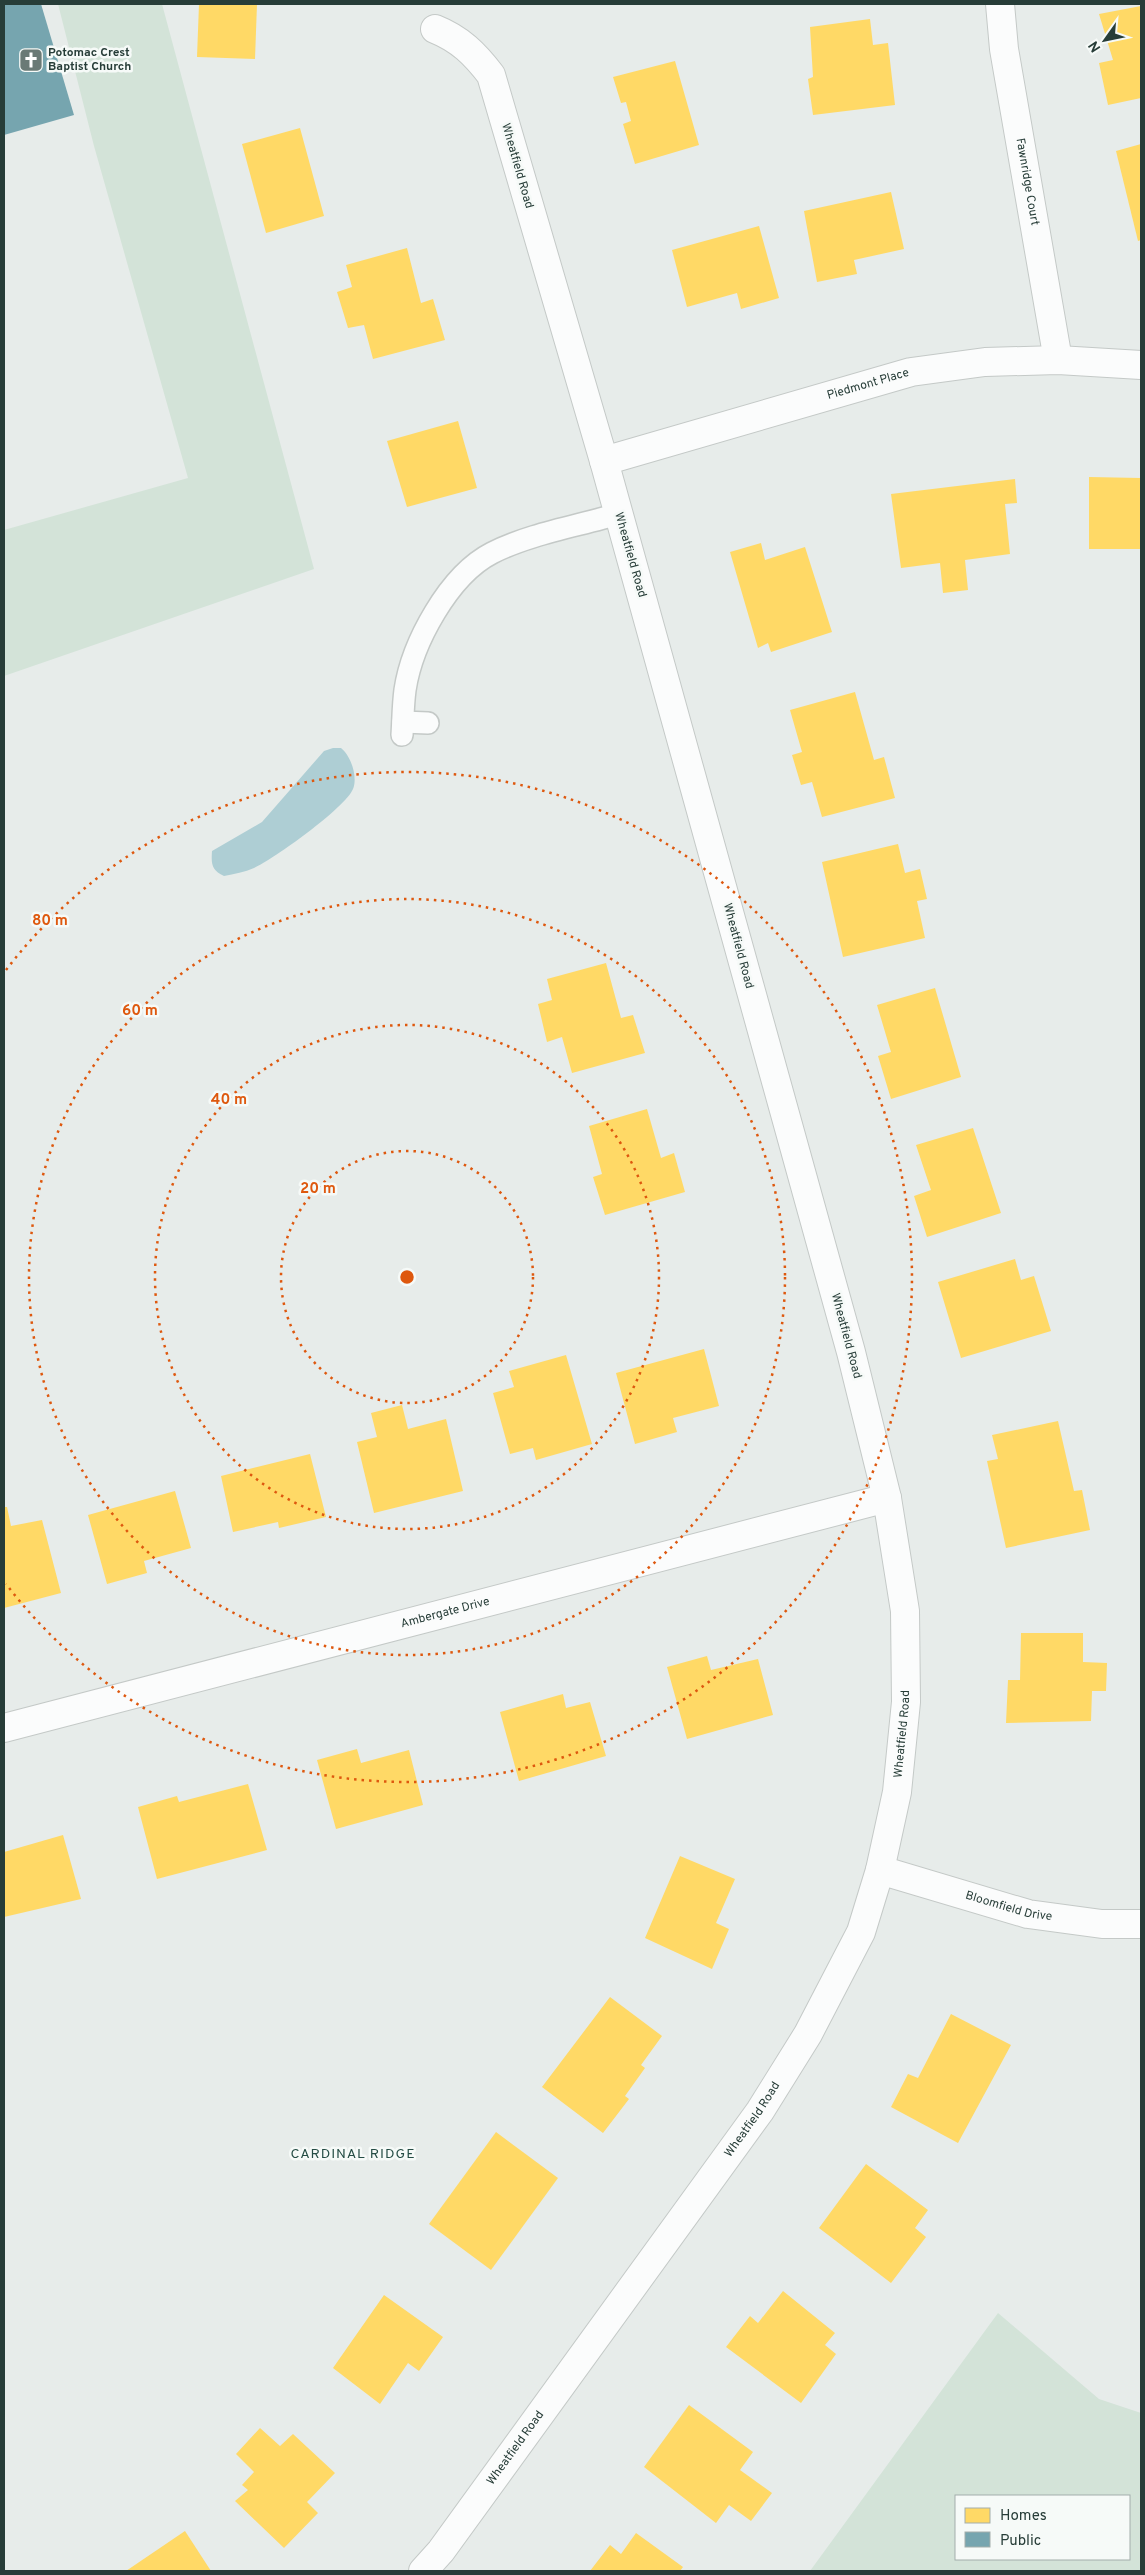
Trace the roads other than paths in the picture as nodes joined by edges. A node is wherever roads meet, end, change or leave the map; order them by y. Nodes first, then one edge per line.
1 (1000, 4) edge
2 (435, 29) dead end
3 (1058, 360) junction
4 (1141, 364) edge
5 (604, 461) junction
6 (618, 514) junction
7 (428, 723) dead end
8 (887, 1498) junction
9 (4, 1728) edge
10 (880, 1870) junction
11 (1141, 1924) edge
12 (423, 2571) edge

1 - 3 street, Fawnridge Court
2 - 5 street, Wheatfield Road
3 - 4 street, Piedmont Place
3 - 5 street, Piedmont Place
5 - 6 street, Wheatfield Road
6 - 7 lane
6 - 8 street, Wheatfield Road
8 - 9 street, Ambergate Drive
8 - 10 street, Wheatfield Road
10 - 11 street, Bloomfield Drive
10 - 12 street, Wheatfield Road

